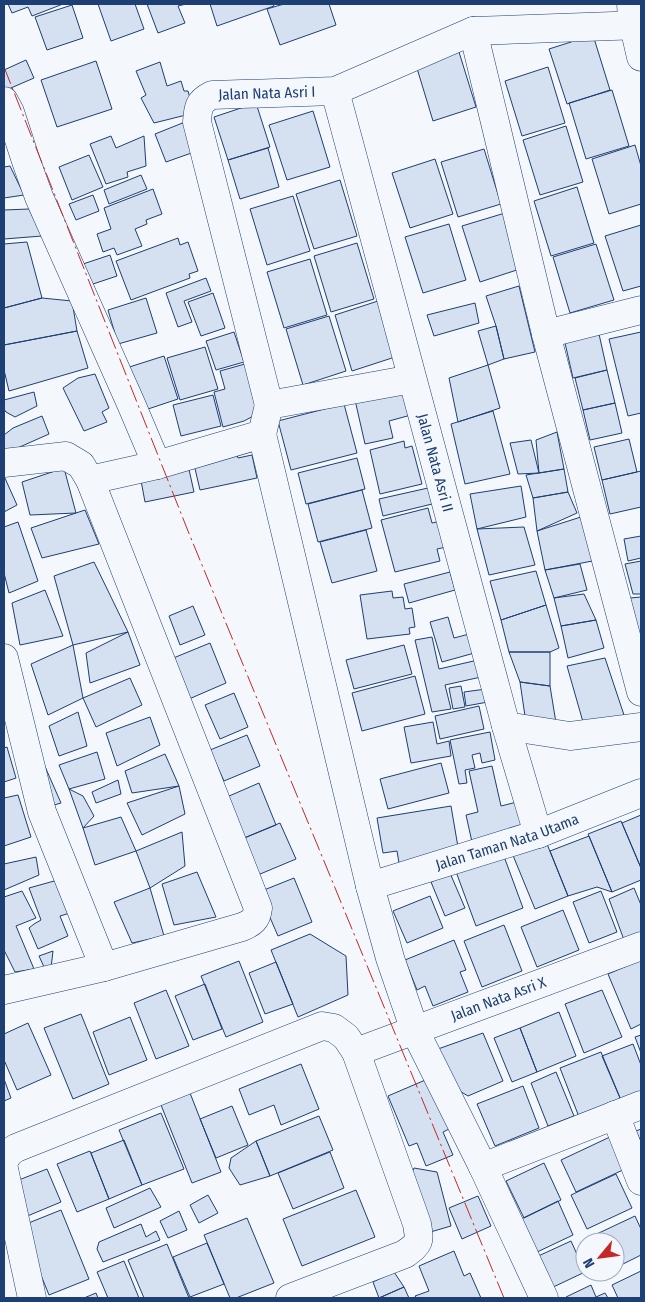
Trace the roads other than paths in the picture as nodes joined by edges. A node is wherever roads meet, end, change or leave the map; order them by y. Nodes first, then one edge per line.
1 (635, 18) edge
2 (473, 31) junction
3 (641, 57) edge
4 (335, 91) junction
5 (4, 101) edge
6 (641, 310) edge
7 (546, 334) junction
8 (412, 379) junction
9 (269, 405) junction
10 (262, 434) junction
11 (4, 463) edge
12 (157, 465) junction
13 (90, 480) junction
14 (4, 664) edge
15 (641, 692) edge
16 (506, 726) junction
17 (641, 727) edge
18 (641, 793) edge
19 (538, 834) junction
20 (370, 886) junction
21 (641, 946) edge
22 (104, 967) junction
23 (4, 990) edge
24 (415, 1031) junction
25 (356, 1052) junction
26 (641, 1105) edge
27 (614, 1115) junction
28 (4, 1160) edge
29 (483, 1167) junction
30 (4, 1169) edge
31 (641, 1181) edge
32 (32, 1298) edge
33 (290, 1298) edge
34 (544, 1298) edge

1 - 2 street, Jalan Nata Asri I
1 - 3 street
2 - 4 street, Jalan Nata Asri I
2 - 7 street
4 - 8 street, Jalan Nata Asri II
4 - 9 street, Jalan Nata Asri I
5 - 12 street
6 - 7 street
7 - 15 street
8 - 9 street
8 - 16 street, Jalan Nata Asri II
9 - 10 street
10 - 12 street
10 - 20 street
11 - 13 street
12 - 13 street
13 - 22 street
14 - 22 street
16 - 17 street
16 - 19 street, Jalan Nata Asri II
18 - 19 street, Jalan Taman Nata Utama
19 - 20 street, Jalan Taman Nata Utama
20 - 24 street
21 - 24 street, Jalan Nata Asri X
22 - 23 street
24 - 25 street, Jalan Nata Asri X
24 - 29 street
25 - 28 street
25 - 33 street
26 - 27 street
27 - 29 street
27 - 31 street
29 - 34 street
30 - 32 street

